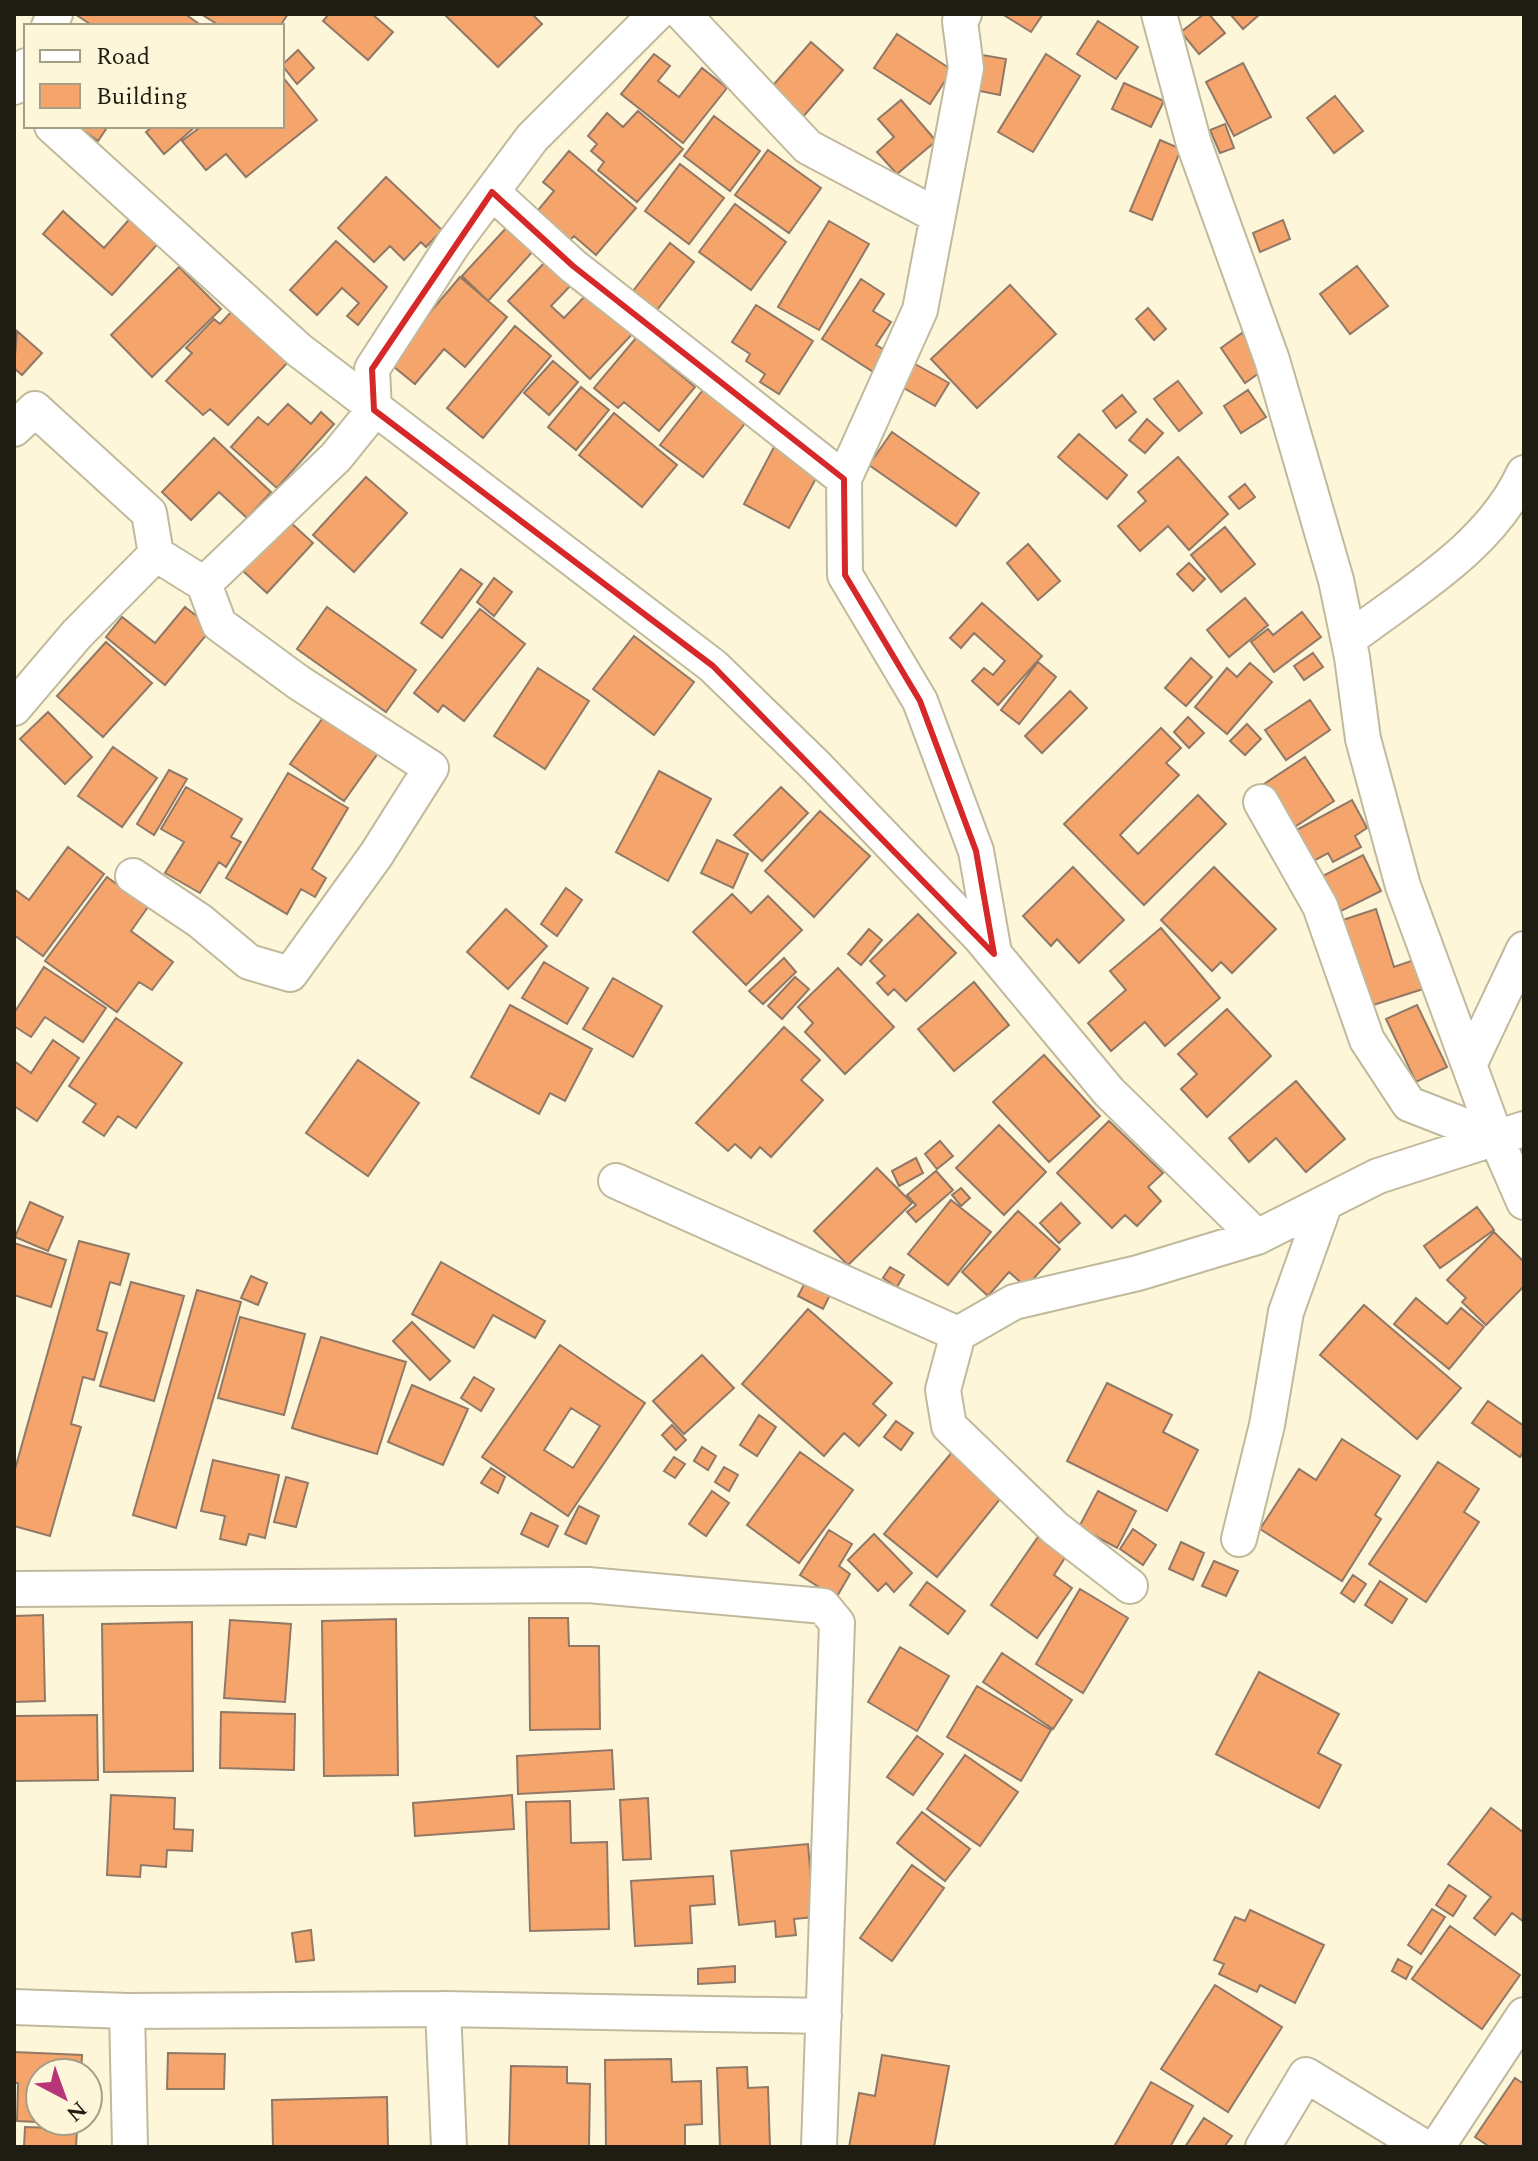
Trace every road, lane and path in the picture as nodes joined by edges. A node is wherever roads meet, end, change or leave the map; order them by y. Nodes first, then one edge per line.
1 (656, 14) edge
2 (683, 14) edge
3 (964, 14) edge
4 (1159, 14) edge
5 (24, 70) edge
6 (14, 87) edge
7 (54, 128) edge
8 (492, 192) junction
9 (938, 216) junction
10 (374, 410) junction
11 (14, 429) edge
12 (1524, 473) edge
13 (844, 479) junction
14 (156, 554) junction
15 (204, 584) junction
16 (1349, 639) junction
17 (14, 708) edge
18 (1261, 802) dead end
19 (133, 876) dead end
20 (1524, 949) edge
21 (994, 954) junction
22 (1469, 1065) junction
23 (1510, 1134) edge
24 (616, 1181) dead end
25 (1524, 1202) edge
26 (1325, 1203) junction
27 (1257, 1237) junction
28 (958, 1334) junction
29 (1239, 1539) dead end
30 (1130, 1586) dead end
31 (14, 1589) edge
32 (14, 2007) edge
33 (443, 2009) junction
34 (127, 2011) junction
35 (1524, 2015) edge
36 (824, 2016) junction
37 (130, 2147) edge
38 (449, 2147) edge
39 (819, 2147) edge
40 (1263, 2147) edge
41 (1424, 2147) edge
42 (1437, 2147) edge

1 - 8 street
2 - 9 street
3 - 9 street
4 - 16 street
5 - 6 street
7 - 10 street
8 - 10 street
8 - 13 street
9 - 13 street
10 - 15 street
10 - 21 street
11 - 14 street
12 - 16 street
13 - 21 street
14 - 15 street
14 - 17 street
15 - 19 street
16 - 22 street
18 - 23 street
20 - 22 street
21 - 27 street
22 - 23 street
23 - 25 street
23 - 26 street
24 - 28 street
26 - 27 street
26 - 29 street
27 - 28 street
28 - 30 street
31 - 36 street
32 - 34 street
33 - 34 street
33 - 36 street
33 - 38 street
34 - 37 street
35 - 42 street
36 - 39 street
40 - 41 street

